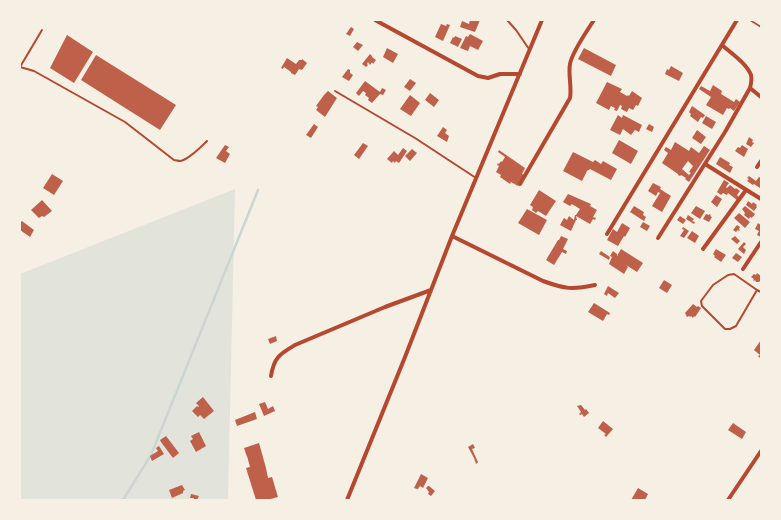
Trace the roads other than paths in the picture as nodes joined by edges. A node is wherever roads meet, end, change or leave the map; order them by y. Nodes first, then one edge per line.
1 (375, 20) edge
2 (507, 20) edge
3 (542, 20) edge
4 (594, 20) edge
5 (737, 20) edge
6 (42, 30) dead end
7 (722, 45) junction
8 (530, 50) junction
9 (20, 67) edge
10 (520, 74) junction
11 (750, 88) junction
12 (335, 91) dead end
13 (761, 97) edge
14 (207, 142) dead end
15 (761, 161) edge
16 (705, 164) junction
17 (757, 167) dead end
18 (476, 178) junction
19 (520, 184) dead end
20 (746, 190) junction
21 (761, 199) edge
22 (607, 234) dead end
23 (452, 236) junction
24 (658, 238) dead end
25 (761, 242) edge
26 (704, 249) dead end
27 (743, 269) dead end
28 (595, 285) dead end
29 (431, 290) junction
30 (757, 290) junction
31 (761, 292) edge
32 (271, 376) dead end
33 (761, 451) edge
34 (347, 500) edge
35 (728, 500) edge

1 - 10 street
2 - 8 lane
3 - 8 street
4 - 19 street
5 - 7 street
6 - 9 lane
7 - 11 street
7 - 22 street
8 - 10 street
9 - 14 lane
10 - 18 street
11 - 13 street
11 - 16 street
12 - 18 lane
15 - 17 street
16 - 20 street
16 - 24 street
18 - 23 street
20 - 21 street
20 - 26 street
23 - 28 street
23 - 29 street
25 - 27 street
29 - 32 street
29 - 34 street
30 - 30 lane
30 - 31 lane
33 - 35 street

